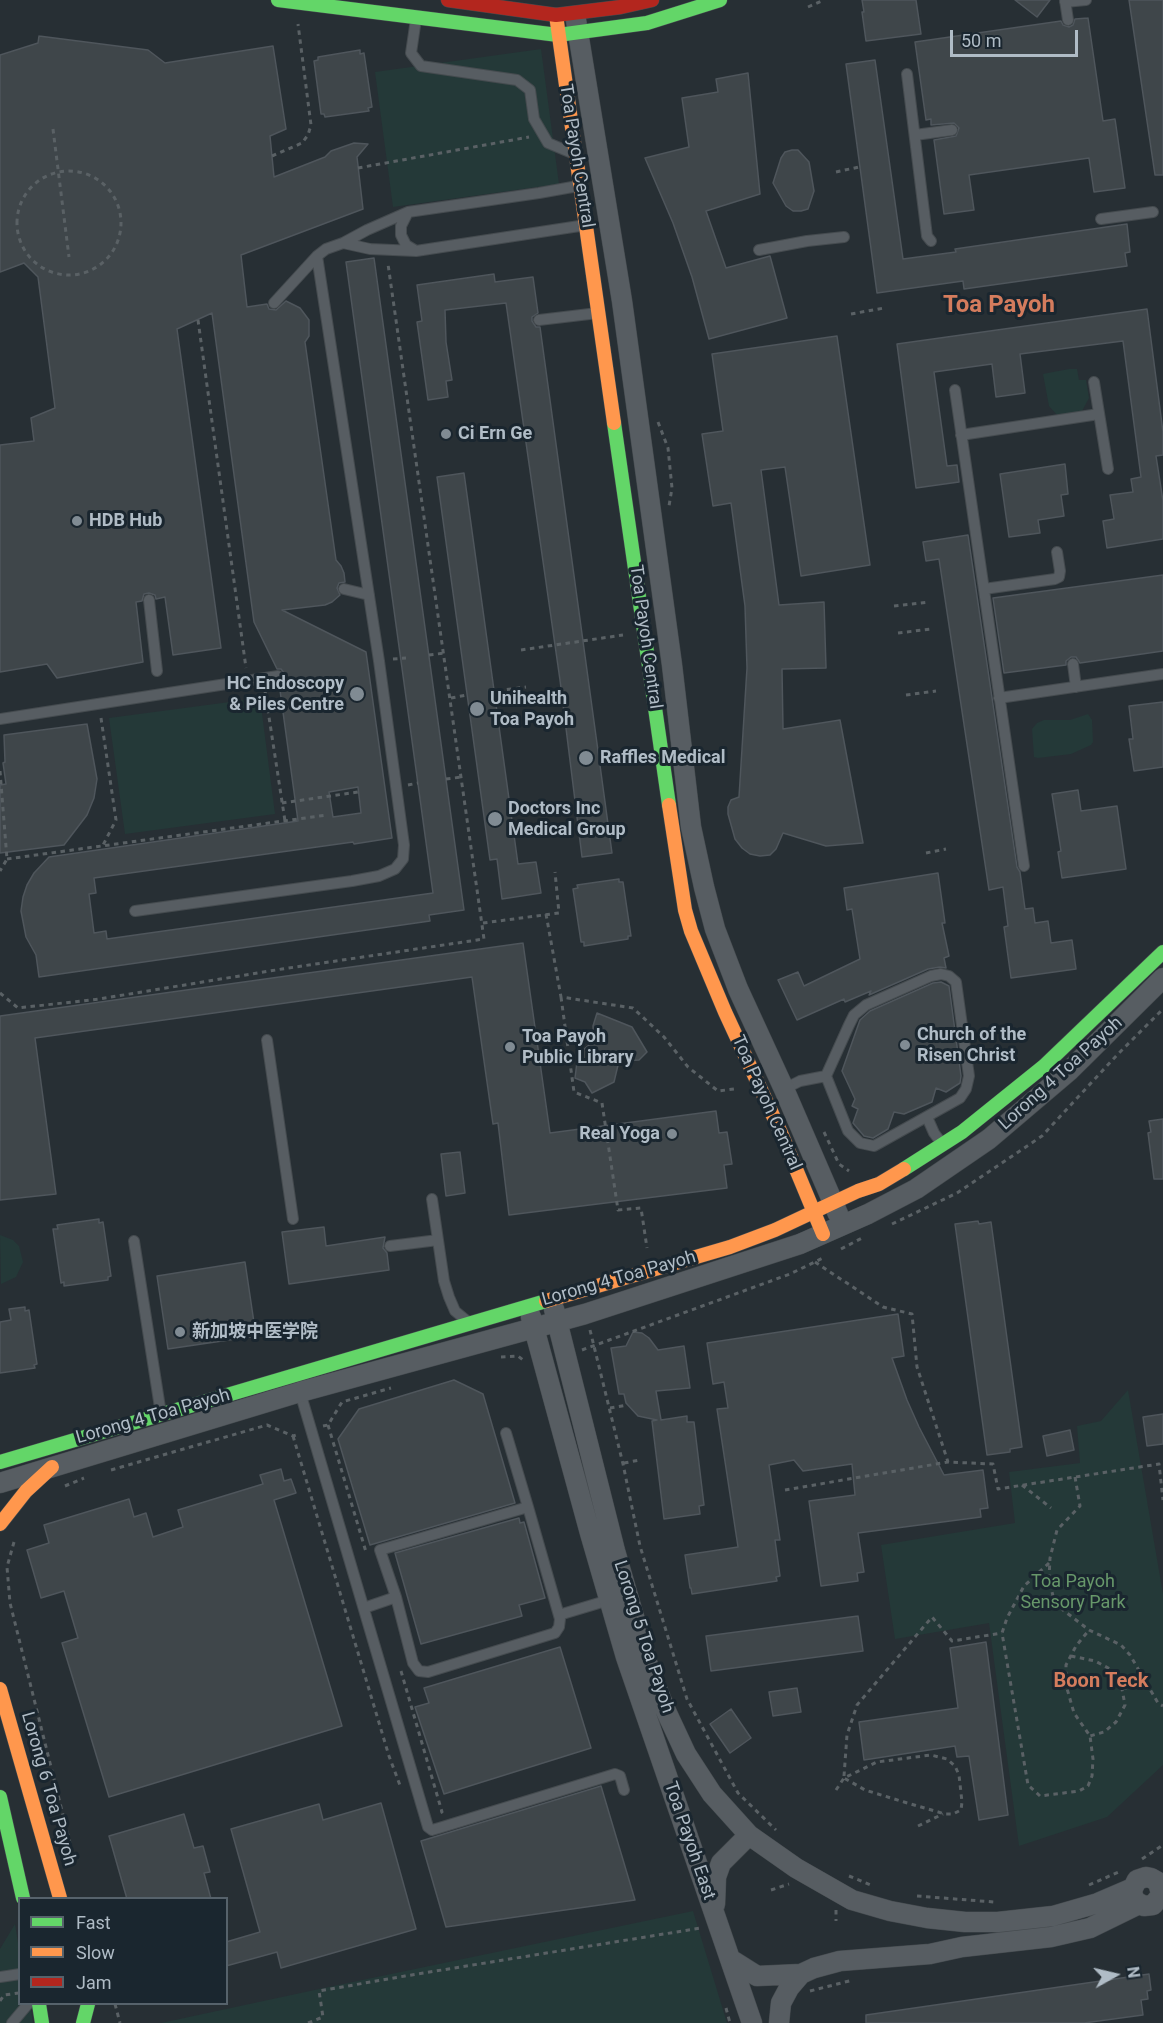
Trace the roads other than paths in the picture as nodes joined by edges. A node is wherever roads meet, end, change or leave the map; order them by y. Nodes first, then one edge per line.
1 (278, 0) edge
2 (448, 0) edge
3 (651, 0) edge
4 (720, 0) edge
5 (1086, 0) edge
6 (1065, 1) edge
7 (416, 16) junction
8 (1068, 20) dead end
9 (567, 24) junction
10 (907, 74) dead end
11 (922, 91) dead end
12 (909, 93) junction
13 (952, 130) dead end
14 (915, 135) junction
15 (575, 154) junction
16 (581, 185) junction
17 (408, 212) junction
18 (1153, 212) dead end
19 (1101, 219) dead end
20 (586, 225) junction
21 (844, 237) dead end
22 (931, 241) dead end
23 (343, 243) junction
24 (759, 250) dead end
25 (416, 251) junction
26 (317, 256) junction
27 (274, 303) dead end
28 (598, 313) junction
29 (539, 320) dead end
30 (1094, 382) dead end
31 (955, 390) dead end
32 (1099, 414) junction
33 (961, 435) junction
34 (1108, 469) dead end
35 (1057, 552) dead end
36 (344, 589) dead end
37 (984, 589) junction
38 (369, 595) junction
39 (149, 600) dead end
40 (1073, 664) dead end
41 (157, 671) dead end
42 (1163, 674) edge
43 (278, 676) dead end
44 (1076, 687) junction
45 (999, 698) junction
46 (0, 719) edge
47 (1024, 866) dead end
48 (135, 911) dead end
49 (1163, 952) edge
50 (1163, 978) edge
51 (267, 1041) dead end
52 (826, 1076) junction
53 (784, 1089) junction
54 (927, 1117) junction
55 (943, 1145) junction
56 (432, 1199) dead end
57 (833, 1203) junction
58 (814, 1212) junction
59 (293, 1219) dead end
60 (843, 1225) junction
61 (823, 1234) junction
62 (438, 1240) junction
63 (134, 1241) dead end
64 (390, 1246) dead end
65 (552, 1299) junction
66 (528, 1306) junction
67 (558, 1322) junction
68 (469, 1323) junction
69 (534, 1329) junction
70 (300, 1392) junction
71 (161, 1414) junction
72 (506, 1433) dead end
73 (0, 1449) edge
74 (28, 1454) junction
75 (0, 1462) edge
76 (52, 1467) junction
77 (0, 1482) edge
78 (528, 1507) junction
79 (0, 1524) edge
80 (396, 1597) junction
81 (609, 1600) junction
82 (364, 1608) junction
83 (559, 1615) junction
84 (0, 1689) edge
85 (664, 1768) joint
86 (624, 1790) dead end
87 (0, 1797) edge
88 (749, 1835) junction
89 (1159, 1883) edge
90 (1136, 1896) junction
91 (23, 1897) edge
92 (59, 1897) edge
93 (709, 1920) junction
94 (730, 1959) junction
95 (18, 1974) edge
96 (801, 1974) junction
97 (0, 1977) edge
98 (27, 2005) edge
99 (39, 2005) edge
100 (90, 2005) edge
101 (90, 2005) edge
102 (12, 2023) edge
103 (42, 2023) edge
104 (82, 2023) edge
105 (97, 2023) edge
106 (752, 2023) edge
107 (779, 2023) edge

1 - 7 street
2 - 9 street
3 - 9 street
4 - 9 street
5 - 6 lane
6 - 8 lane
7 - 9 street
7 - 15 lane
9 - 15 street, Toa Payoh Central
9 - 53 street, Toa Payoh Central
10 - 12 lane
11 - 12 lane
12 - 14 lane
13 - 14 lane
14 - 22 lane
15 - 16 street, Toa Payoh Central
16 - 17 lane
16 - 20 street, Toa Payoh Central
17 - 23 lane
17 - 25 lane
18 - 19 lane
20 - 25 lane
20 - 28 street, Toa Payoh Central
21 - 24 lane
23 - 25 lane
23 - 26 lane
26 - 27 lane
26 - 38 lane
28 - 29 lane
28 - 58 street, Toa Payoh Central
30 - 32 lane
31 - 33 lane
32 - 33 lane
32 - 34 lane
33 - 37 lane
35 - 37 lane
36 - 38 lane
37 - 45 lane
38 - 48 lane
39 - 41 lane
40 - 44 lane
42 - 44 lane
43 - 46 lane
44 - 45 lane
45 - 47 lane
49 - 55 street, Lorong 4 Toa Payoh
50 - 60 street, Lorong 4 Toa Payoh
51 - 59 lane
52 - 53 lane
52 - 54 lane
52 - 54 lane
53 - 57 street, Toa Payoh Central
54 - 55 lane
55 - 57 street, Lorong 4 Toa Payoh
56 - 62 lane
57 - 58 street, Lorong 4 Toa Payoh
57 - 60 street, Toa Payoh Central
58 - 61 street, Toa Payoh Central
58 - 65 street, Lorong 4 Toa Payoh
60 - 61 street, Lorong 4 Toa Payoh
61 - 67 street, Lorong 4 Toa Payoh
62 - 64 lane
62 - 68 lane
63 - 71 lane
65 - 66 street, Lorong 4 Toa Payoh
65 - 67 street, Lorong 5 Toa Payoh
66 - 68 street, Lorong 4 Toa Payoh
66 - 69 street, Lorong 5 Toa Payoh
67 - 69 street, Lorong 4 Toa Payoh
67 - 88 street, Lorong 5 Toa Payoh
68 - 71 street, Lorong 4 Toa Payoh
69 - 70 street, Lorong 4 Toa Payoh
69 - 81 street, Lorong 5 Toa Payoh
70 - 76 street, Lorong 4 Toa Payoh
70 - 82 lane
71 - 74 street, Lorong 4 Toa Payoh
72 - 78 lane
73 - 74 street
74 - 75 street, Lorong 4 Toa Payoh
76 - 77 street, Lorong 4 Toa Payoh
76 - 79 street
78 - 80 lane
78 - 83 lane
80 - 82 lane
80 - 83 lane
81 - 83 lane
81 - 85 street, Lorong 5 Toa Payoh
82 - 86 lane
84 - 92 street, Lorong 6 Toa Payoh
85 - 93 street, Toa Payoh East
87 - 91 street
88 - 90 street, Lorong 5 Toa Payoh
88 - 93 street, Toa Payoh East
89 - 90 street, Lorong 5 Toa Payoh
89 - 90 street, Lorong 5 Toa Payoh
90 - 96 street, Lorong 5 Toa Payoh
93 - 94 street, Toa Payoh East
94 - 96 street, Lorong 5 Toa Payoh
94 - 106 street, Toa Payoh East
95 - 97 lane
96 - 107 street
98 - 102 lane
99 - 103 street
100 - 104 street
101 - 105 street

